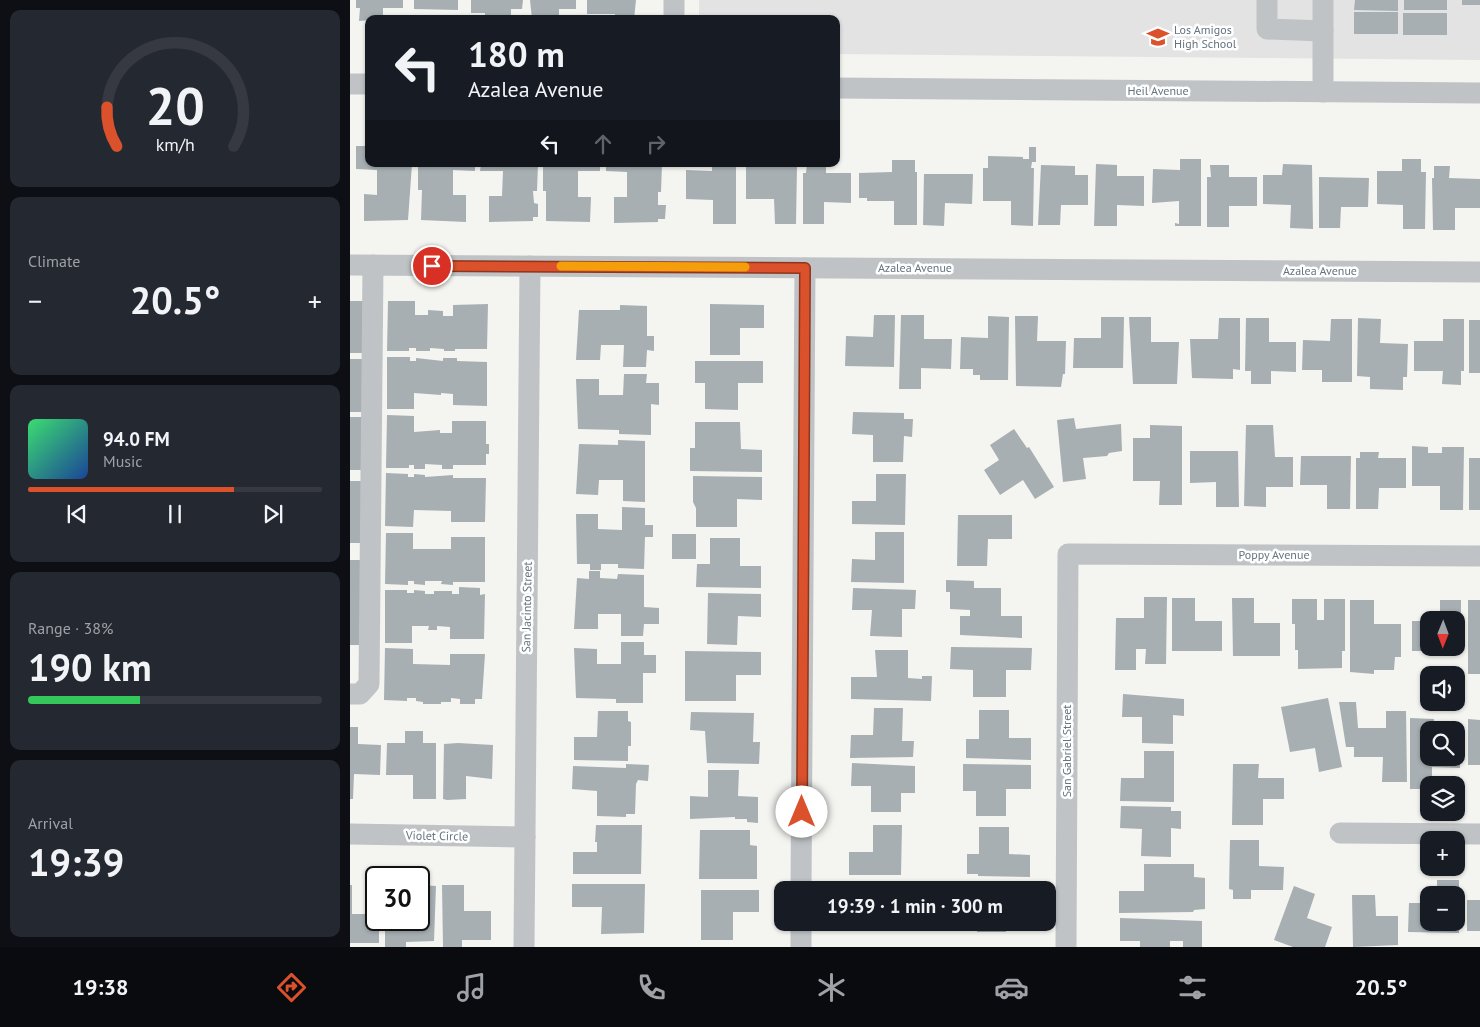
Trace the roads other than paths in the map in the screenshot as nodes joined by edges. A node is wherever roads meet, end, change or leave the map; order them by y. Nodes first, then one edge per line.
1 (674, 0) edge
2 (1267, 0) edge
3 (1323, 0) edge
4 (674, 15) edge
5 (1324, 31) junction
6 (350, 84) edge
7 (365, 84) edge
8 (840, 88) edge
9 (1323, 92) junction
10 (1480, 93) edge
11 (350, 265) edge
12 (373, 265) junction
13 (530, 266) junction
14 (805, 268) junction
15 (1480, 272) edge
16 (1068, 554) joint
17 (1480, 556) edge
18 (350, 694) edge
19 (1340, 833) dead end
20 (350, 834) edge
21 (1480, 834) edge
22 (525, 838) junction
23 (801, 881) edge
24 (801, 931) edge
25 (524, 947) edge
26 (801, 947) edge
27 (1066, 947) edge

1 - 4 street
2 - 5 street
3 - 5 street
5 - 9 street
6 - 7 street
8 - 9 street, Heil Avenue
9 - 10 street, Heil Avenue
11 - 12 street, Azalea Avenue
12 - 13 street, Azalea Avenue
12 - 18 street
13 - 14 street, Azalea Avenue
13 - 22 street, San Jacinto Street
14 - 15 street, Azalea Avenue
14 - 23 street
16 - 17 street, Poppy Avenue
16 - 27 street, San Gabriel Street
19 - 21 street
20 - 22 street, Violet Circle
22 - 25 street, San Jacinto Street
24 - 26 street

